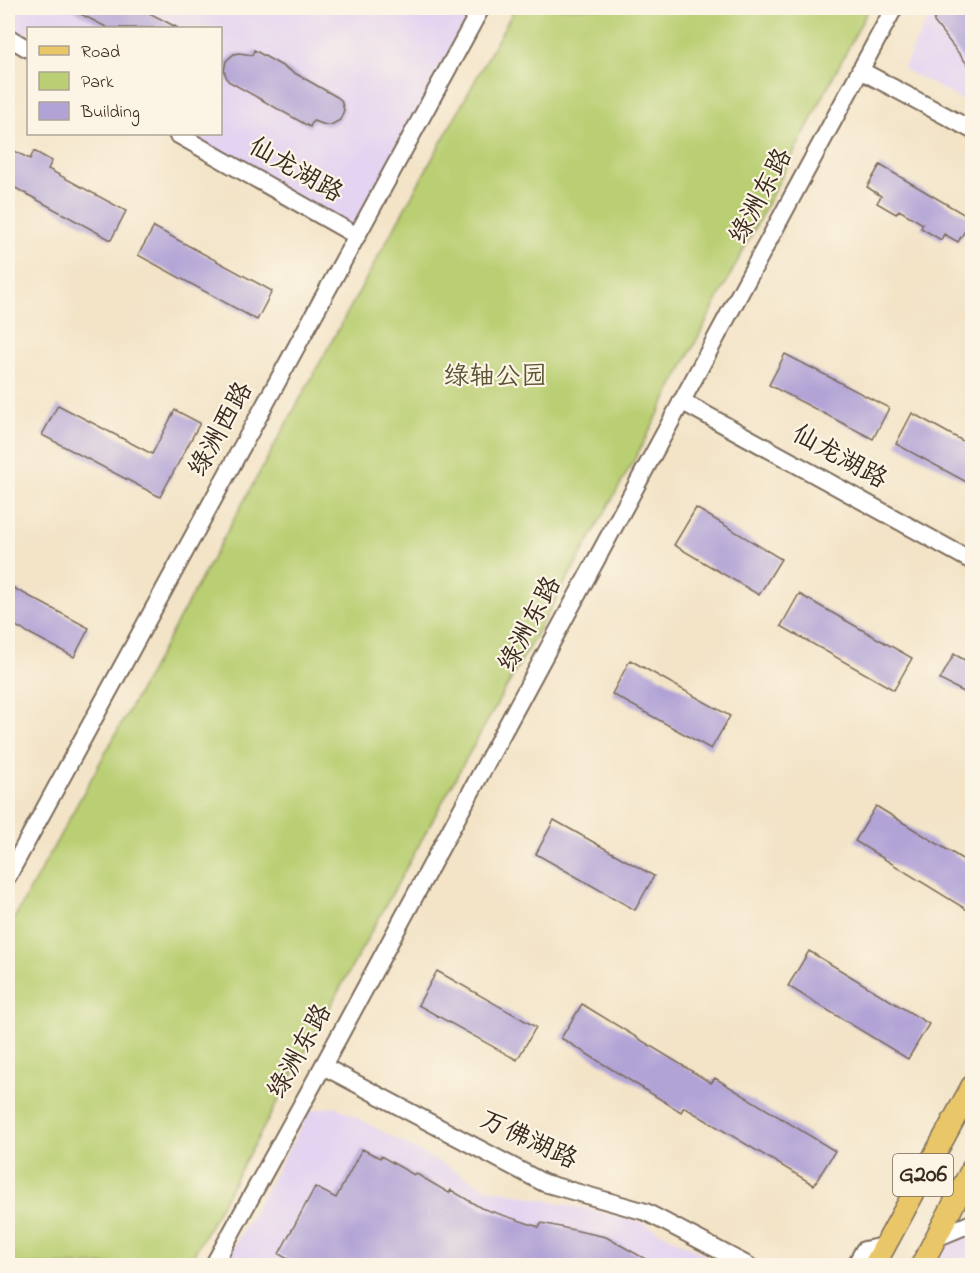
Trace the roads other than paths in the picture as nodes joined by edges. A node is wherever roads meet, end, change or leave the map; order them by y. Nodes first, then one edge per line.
1 (482, 8) edge
2 (894, 8) edge
3 (8, 37) edge
4 (27, 48) edge
5 (860, 70) junction
6 (972, 130) edge
7 (179, 135) edge
8 (357, 236) junction
9 (681, 401) junction
10 (972, 561) edge
11 (8, 876) edge
12 (323, 1066) junction
13 (972, 1086) edge
14 (972, 1169) edge
15 (972, 1223) edge
16 (936, 1238) junction
17 (884, 1246) junction
18 (213, 1266) edge
19 (749, 1266) edge
20 (855, 1266) edge
21 (874, 1266) edge
22 (921, 1266) edge

1 - 8 street, 绿洲西路
2 - 5 street, 绿洲东路
3 - 4 street
5 - 6 street
5 - 9 street, 绿洲东路
7 - 8 street, 仙龙湖路
8 - 11 street, 绿洲西路
9 - 10 street, 仙龙湖路
9 - 12 street, 绿洲东路
12 - 18 street, 绿洲东路
12 - 19 street, 万佛湖路
13 - 17 main road, G206
14 - 16 main road, G206
15 - 16 street
16 - 22 main road, G206
17 - 20 street
17 - 21 main road, G206

